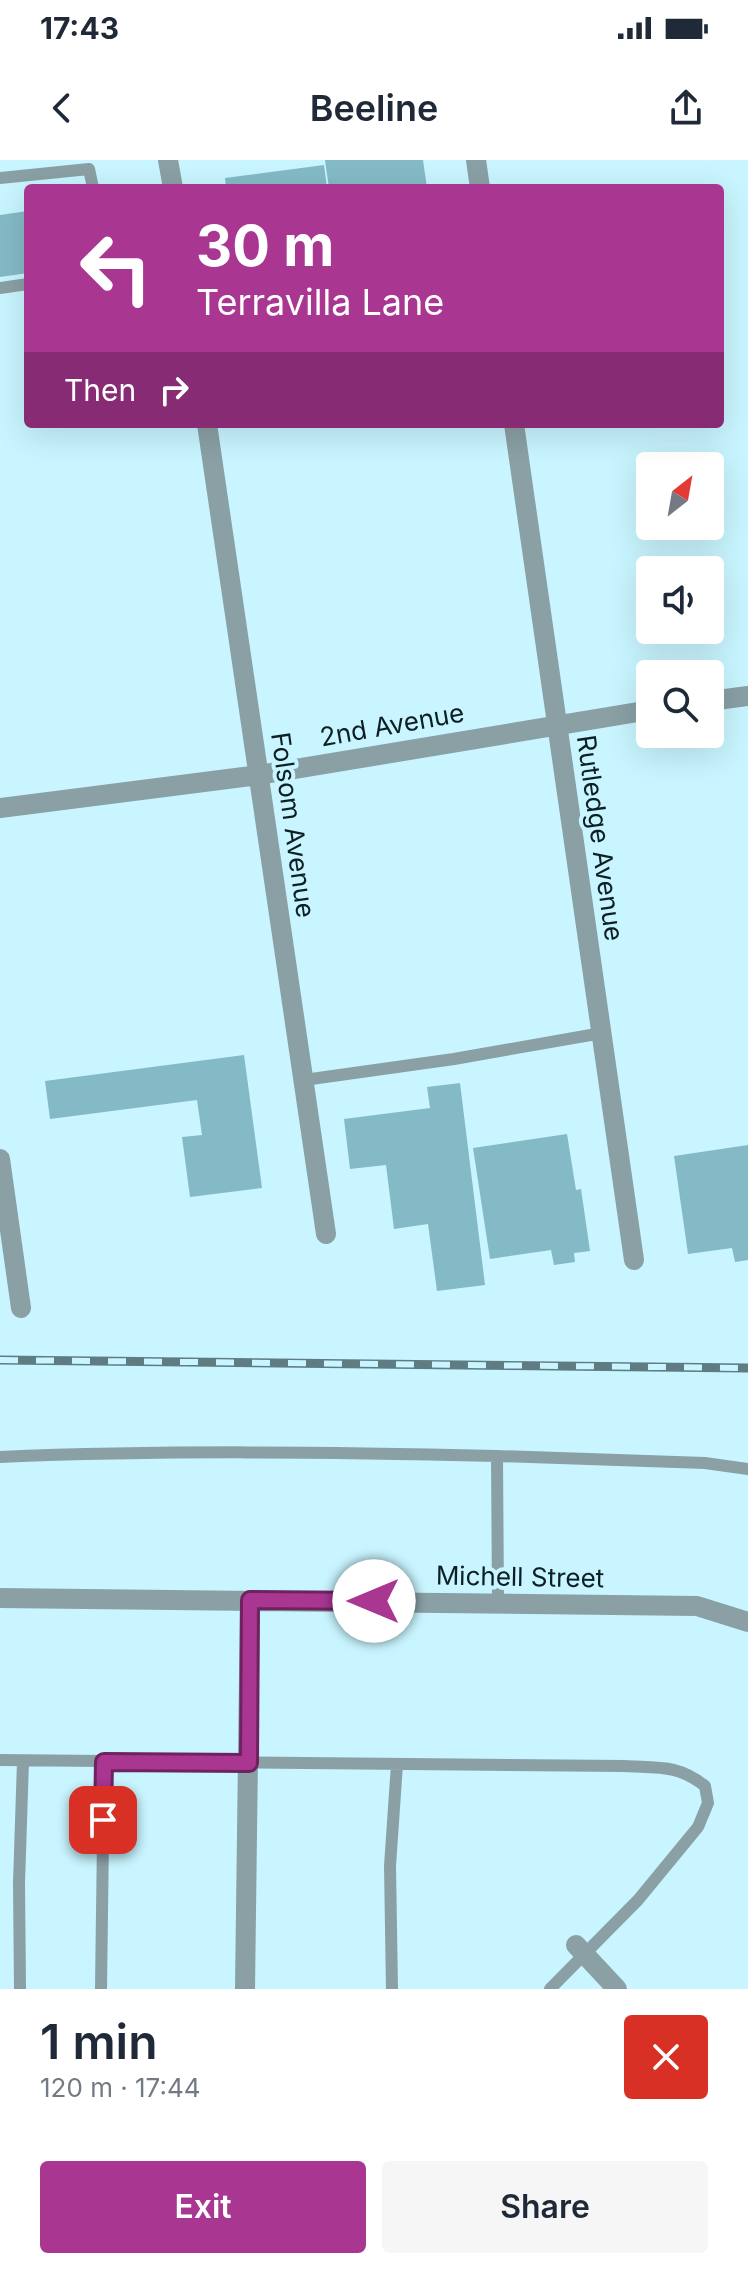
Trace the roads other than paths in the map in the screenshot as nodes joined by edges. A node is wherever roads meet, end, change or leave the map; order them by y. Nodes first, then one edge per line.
1 (168, 160) edge
2 (476, 160) edge
3 (64, 166) edge
4 (0, 178) edge
5 (92, 184) edge
6 (172, 184) edge
7 (479, 184) edge
8 (24, 285) edge
9 (0, 288) edge
10 (208, 428) edge
11 (515, 428) edge
12 (748, 696) edge
13 (724, 699) edge
14 (636, 712) edge
15 (557, 724) junction
16 (259, 775) junction
17 (0, 808) edge
18 (602, 1033) junction
19 (304, 1080) junction
20 (0, 1159) edge
21 (326, 1234) dead end
22 (634, 1260) dead end
23 (21, 1308) dead end
24 (497, 1456) junction
25 (0, 1457) edge
26 (748, 1469) edge
27 (0, 1598) edge
28 (250, 1600) junction
29 (498, 1602) junction
30 (748, 1622) edge
31 (0, 1760) edge
32 (23, 1761) junction
33 (104, 1762) junction
34 (249, 1763) junction
35 (397, 1764) junction
36 (581, 1950) junction
37 (20, 1989) edge
38 (101, 1989) edge
39 (245, 1989) edge
40 (392, 1989) edge
41 (550, 1989) edge
42 (617, 1989) edge

1 - 6 street
2 - 7 street
3 - 4 lane
3 - 5 lane
8 - 9 lane
10 - 16 street, Folsom Avenue
11 - 15 street, Rutledge Avenue
12 - 13 street
14 - 15 street, 2nd Avenue
15 - 16 street, 2nd Avenue
15 - 18 street, Rutledge Avenue
16 - 17 street, 2nd Avenue
16 - 19 street, Folsom Avenue
18 - 19 lane
18 - 22 street, Rutledge Avenue
19 - 21 street, Folsom Avenue
20 - 23 street
24 - 25 lane
24 - 26 lane
24 - 29 lane
27 - 28 street, Michell Street
28 - 29 street, Michell Street
28 - 34 street
29 - 30 street, Michell Street
31 - 32 lane
32 - 33 lane
32 - 37 lane
33 - 34 lane
33 - 38 lane
34 - 35 lane
34 - 39 street
35 - 36 lane
35 - 40 lane
36 - 41 lane
36 - 42 street

